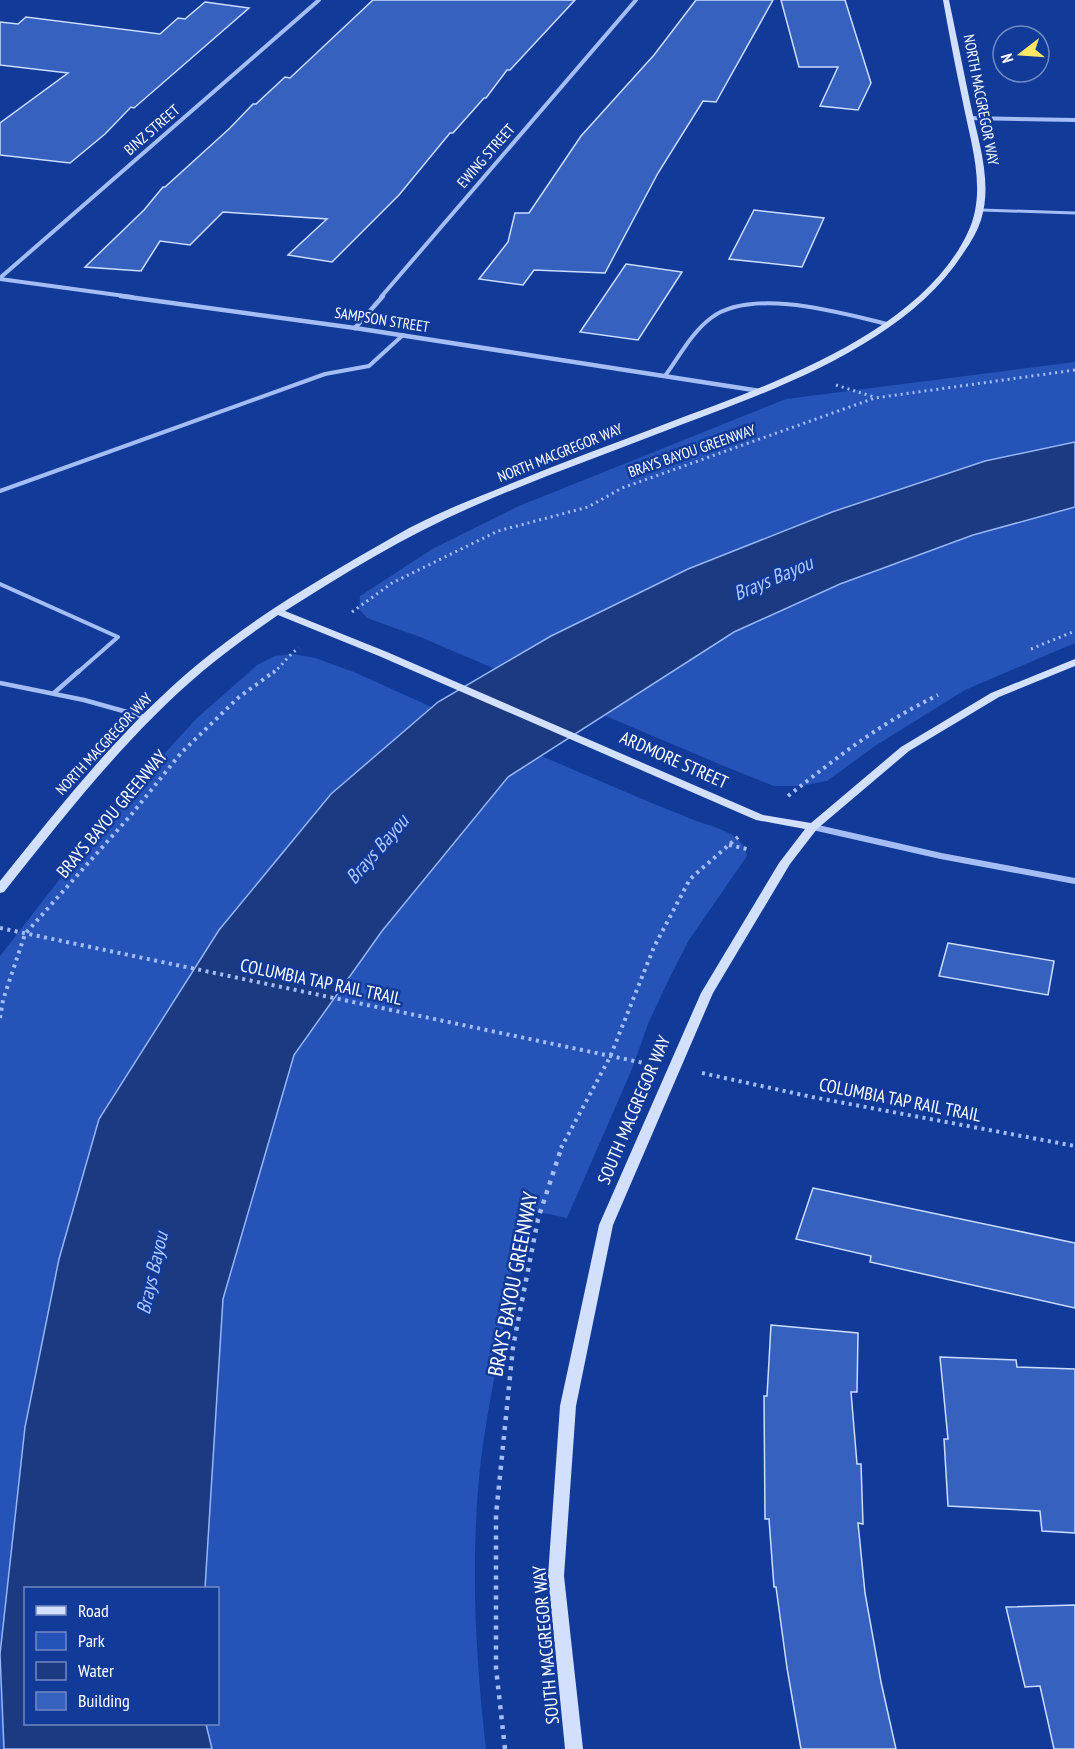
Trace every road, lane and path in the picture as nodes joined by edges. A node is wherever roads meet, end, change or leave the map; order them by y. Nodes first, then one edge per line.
1 (319, 0) edge
2 (636, 0) edge
3 (946, 0) edge
4 (969, 118) junction
5 (1075, 120) edge
6 (981, 210) junction
7 (1075, 213) edge
8 (0, 279) edge
9 (887, 324) junction
10 (355, 328) junction
11 (403, 336) junction
12 (1075, 370) edge
13 (665, 376) junction
14 (829, 384) dead end
15 (760, 391) junction
16 (875, 398) junction
17 (0, 491) edge
18 (0, 584) edge
19 (276, 611) junction
20 (349, 615) dead end
21 (287, 656) dead end
22 (1075, 662) edge
23 (0, 683) edge
24 (54, 693) junction
25 (145, 717) junction
26 (813, 827) junction
27 (734, 840) dead end
28 (729, 845) junction
29 (751, 850) dead end
30 (1075, 881) edge
31 (0, 889) edge
32 (0, 928) edge
33 (25, 934) junction
34 (0, 1018) edge
35 (610, 1057) junction
36 (637, 1062) dead end
37 (720, 1076) dead end
38 (1075, 1146) edge
39 (505, 1749) edge
40 (574, 1749) edge

1 - 8 street, BINZ STREET
2 - 10 street, EWING STREET
3 - 4 main road, NORTH MACGREGOR WAY
4 - 5 street
4 - 6 main road, NORTH MACGREGOR WAY
6 - 7 lane
6 - 9 main road, NORTH MACGREGOR WAY
8 - 10 street, SAMPSON STREET
9 - 13 lane
9 - 15 main road, NORTH MACGREGOR WAY
10 - 11 street, SAMPSON STREET
11 - 13 street, SAMPSON STREET
11 - 17 lane
12 - 16 path, BRAYS BAYOU GREENWAY
13 - 15 street, SAMPSON STREET
14 - 16 path
15 - 19 main road, NORTH MACGREGOR WAY
16 - 20 path, BRAYS BAYOU GREENWAY
18 - 24 lane
19 - 25 main road, NORTH MACGREGOR WAY
19 - 26 main road, ARDMORE STREET
21 - 33 path, BRAYS BAYOU GREENWAY
22 - 26 main road, SOUTH MACGREGOR WAY
23 - 24 lane
24 - 25 lane
25 - 31 main road, NORTH MACGREGOR WAY
26 - 30 street, ARDMORE STREET
26 - 40 main road, SOUTH MACGREGOR WAY
27 - 28 path, BRAYS BAYOU GREENWAY
28 - 29 path
28 - 35 path, BRAYS BAYOU GREENWAY
32 - 33 path, COLUMBIA TAP RAIL TRAIL
33 - 34 path, BRAYS BAYOU GREENWAY
33 - 35 path, COLUMBIA TAP RAIL TRAIL
35 - 36 path, COLUMBIA TAP RAIL TRAIL
35 - 39 path, BRAYS BAYOU GREENWAY
37 - 38 path, COLUMBIA TAP RAIL TRAIL

